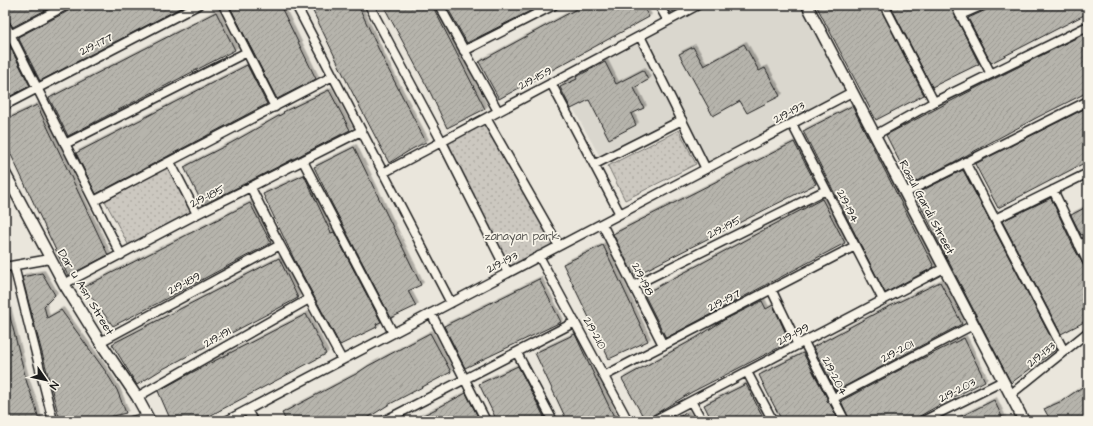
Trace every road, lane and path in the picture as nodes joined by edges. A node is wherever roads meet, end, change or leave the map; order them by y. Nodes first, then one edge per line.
1 (66, 5) edge
2 (198, 5) edge
3 (222, 5) edge
4 (296, 5) edge
5 (369, 5) edge
6 (439, 5) edge
7 (554, 5) edge
8 (659, 5) edge
9 (698, 5) edge
10 (807, 5) edge
11 (884, 5) edge
12 (955, 5) edge
13 (983, 5) edge
14 (960, 16) junction
15 (668, 21) junction
16 (5, 24) edge
17 (1088, 26) edge
18 (10, 35) junction
19 (640, 36) junction
20 (464, 51) junction
21 (247, 52) junction
22 (991, 74) junction
23 (333, 76) junction
24 (551, 83) junction
25 (37, 88) junction
26 (852, 92) junction
27 (1088, 101) edge
28 (934, 102) junction
29 (5, 105) edge
30 (275, 107) junction
31 (498, 111) junction
32 (486, 118) junction
33 (682, 120) junction
34 (792, 124) junction
35 (361, 131) junction
36 (875, 135) junction
37 (442, 142) junction
38 (65, 144) junction
39 (303, 161) junction
40 (170, 162) junction
41 (966, 162) junction
42 (595, 164) junction
43 (706, 169) junction
44 (383, 173) junction
45 (1088, 173) edge
46 (5, 174) edge
47 (251, 188) junction
48 (826, 190) junction
49 (1053, 190) junction
50 (905, 193) junction
51 (94, 201) junction
52 (197, 214) junction
53 (620, 214) junction
54 (995, 219) junction
55 (602, 224) junction
56 (1088, 241) edge
57 (280, 245) junction
58 (1079, 245) junction
59 (558, 246) junction
60 (855, 246) junction
61 (121, 255) junction
62 (539, 256) junction
63 (50, 259) junction
64 (1088, 263) edge
65 (9, 266) edge
66 (944, 268) junction
67 (508, 273) junction
68 (64, 284) junction
69 (634, 286) junction
70 (771, 289) junction
71 (309, 299) junction
72 (883, 300) junction
73 (451, 303) junction
74 (431, 313) junction
75 (575, 322) junction
76 (974, 324) junction
77 (1088, 332) edge
78 (393, 333) junction
79 (100, 342) junction
80 (801, 343) junction
81 (663, 345) junction
82 (1064, 351) junction
83 (516, 352) junction
84 (342, 360) junction
85 (747, 372) junction
86 (604, 376) junction
87 (465, 379) junction
88 (1003, 381) junction
89 (1010, 395) junction
90 (137, 397) junction
91 (832, 399) junction
92 (691, 401) junction
93 (247, 410) junction
94 (149, 419) edge
95 (52, 421) edge
96 (132, 421) edge
97 (226, 421) edge
98 (253, 421) edge
99 (384, 421) edge
100 (486, 421) edge
101 (553, 421) edge
102 (628, 421) edge
103 (653, 421) edge
104 (702, 421) edge
105 (773, 421) edge
106 (844, 421) edge
107 (923, 421) edge
108 (1024, 421) edge

1 - 18 street
2 - 25 street, 219-177
3 - 21 street
4 - 23 street
5 - 37 street
6 - 20 street
7 - 20 street
8 - 15 street
9 - 15 street, 219-159
10 - 26 street, Rasul Gardi Street
11 - 28 street
12 - 14 street
13 - 14 street
14 - 22 street
15 - 19 street, 219-159
16 - 18 street
17 - 22 street
18 - 25 street
19 - 24 street, 219-159
19 - 33 street
20 - 31 street
21 - 30 street
21 - 38 street
22 - 28 street
23 - 30 street
23 - 35 street
24 - 31 street, 219-159
24 - 42 street
25 - 29 street, 219-177
25 - 38 street
26 - 34 street, 219-193
26 - 36 street, Rasul Gardi Street
27 - 41 street
28 - 36 street
30 - 40 street
31 - 32 street, 219-159
32 - 37 street, 219-159
32 - 59 street
33 - 42 street
33 - 43 street
34 - 43 street, 219-193
34 - 48 street, 219-194
35 - 39 street, 219-185
35 - 44 street
36 - 50 street, Rasul Gardi Street
37 - 44 street, 219-159
37 - 67 street
38 - 51 street
39 - 47 street, 219-185
39 - 78 street
40 - 51 street
40 - 52 street
41 - 50 street
41 - 54 street
42 - 53 street
43 - 53 street, 219-193
44 - 73 street
45 - 49 street
46 - 63 street, Dar u Asn Street
47 - 52 street, 219-185
47 - 57 street
48 - 60 street, 219-194
48 - 69 street, 219-195
49 - 54 street
49 - 58 street
50 - 66 street, Rasul Gardi Street
51 - 61 street
52 - 61 street, 219-185
53 - 55 street, 219-193
54 - 82 street
55 - 59 street, 219-193
55 - 69 street, 219-198
56 - 58 street
57 - 71 street
57 - 79 street, 219-189
58 - 64 street
59 - 62 street, 219-193
60 - 70 street, 219-197
60 - 72 street, 219-194
61 - 68 street, 219-185
62 - 67 street, 219-193
62 - 75 street, 219-210
63 - 65 street
63 - 68 street, Dar u Asn Street
65 - 95 street
66 - 72 street, 219-199
66 - 76 street, Rasul Gardi Street
67 - 73 street, 219-193
68 - 79 street, Dar u Asn Street
69 - 81 street, 219-198
70 - 80 street, 219-204
70 - 81 street, 219-197
71 - 84 street
71 - 90 street, 219-191
72 - 80 street, 219-199
73 - 74 street, 219-193
74 - 78 street, 219-193
74 - 87 street
75 - 83 street
75 - 86 street, 219-210
76 - 88 street, Rasul Gardi Street
76 - 91 street, 219-201
77 - 82 street, 219-133
78 - 84 street, 219-193
79 - 90 street, Dar u Asn Street
80 - 85 street, 219-199
80 - 91 street, 219-204
81 - 86 street, 219-197
82 - 89 street, 219-133
83 - 87 street
83 - 101 street
84 - 93 street, 219-193
85 - 92 street, 219-199
85 - 105 street
86 - 102 street, 219-210
87 - 99 street
87 - 100 street
88 - 89 street, Rasul Gardi Street
88 - 107 street, 219-203
89 - 108 street, Rasul Gardi Street
90 - 94 street, Dar u Asn Street
91 - 106 street, 219-204
92 - 103 street, 219-199
92 - 104 street
93 - 97 street, 219-193
93 - 98 street
94 - 96 street

